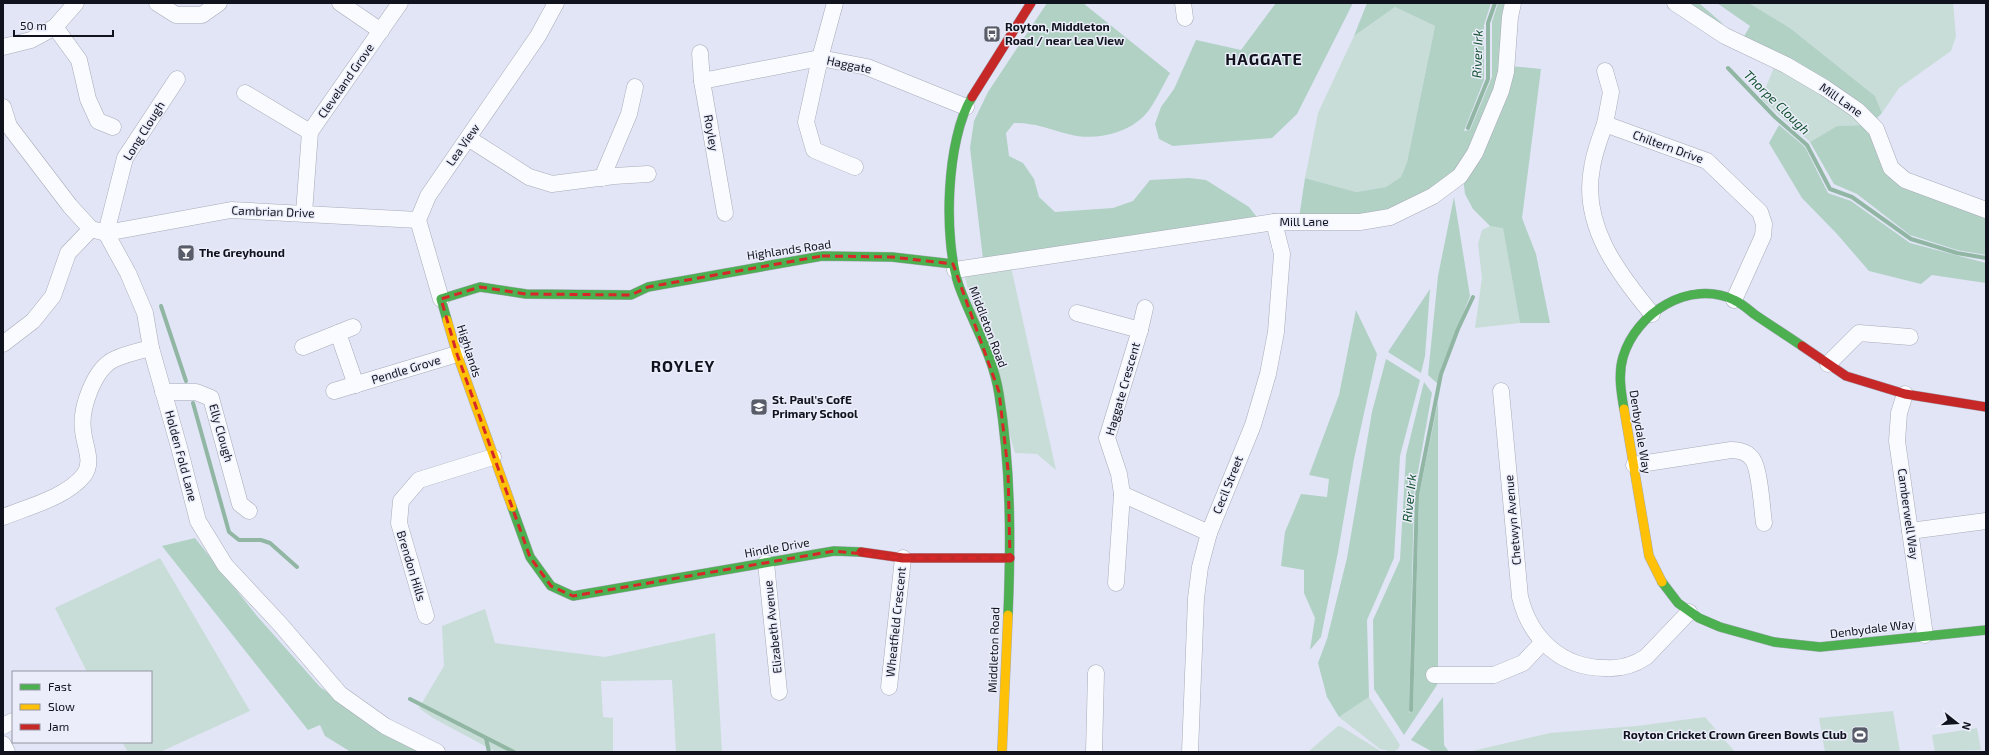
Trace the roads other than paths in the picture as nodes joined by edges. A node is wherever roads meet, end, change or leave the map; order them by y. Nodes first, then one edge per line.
1 (76, 3) edge
2 (157, 3) edge
3 (219, 3) edge
4 (340, 3) edge
5 (400, 3) edge
6 (556, 3) edge
7 (1031, 3) edge
8 (1513, 3) edge
9 (1675, 3) edge
10 (834, 4) edge
11 (55, 27) junction
12 (381, 31) junction
13 (3, 47) edge
14 (700, 53) dead end
15 (820, 58) junction
16 (1605, 72) dead end
17 (177, 79) dead end
18 (702, 81) junction
19 (635, 87) dead end
20 (245, 92) dead end
21 (3, 107) edge
22 (966, 107) junction
23 (1605, 124) junction
24 (113, 127) dead end
25 (310, 132) junction
26 (468, 138) junction
27 (855, 167) dead end
28 (648, 174) dead end
29 (602, 178) junction
30 (1986, 210) edge
31 (304, 212) junction
32 (725, 213) dead end
33 (418, 220) junction
34 (1274, 222) junction
35 (91, 229) junction
36 (106, 233) junction
37 (954, 267) junction
38 (441, 299) junction
39 (1734, 300) junction
40 (1145, 308) dead end
41 (1077, 313) dead end
42 (1652, 314) junction
43 (353, 327) dead end
44 (1140, 330) junction
45 (338, 333) junction
46 (1910, 337) dead end
47 (3, 344) edge
48 (303, 347) dead end
49 (150, 348) junction
50 (457, 354) junction
51 (1828, 364) junction
52 (356, 385) junction
53 (334, 391) dead end
54 (1501, 391) dead end
55 (163, 392) junction
56 (1905, 394) junction
57 (1986, 407) edge
58 (493, 457) junction
59 (1634, 465) junction
60 (1122, 494) junction
61 (249, 512) dead end
62 (3, 517) edge
63 (1986, 521) edge
64 (1764, 523) dead end
65 (1910, 532) junction
66 (1209, 533) junction
67 (903, 558) junction
68 (1010, 558) junction
69 (766, 563) junction
70 (1116, 583) dead end
71 (551, 586) joint
72 (1689, 612) junction
73 (426, 616) dead end
74 (1986, 630) edge
75 (1925, 635) junction
76 (1543, 642) junction
77 (1096, 673) dead end
78 (1434, 675) dead end
79 (889, 687) dead end
80 (779, 692) dead end
81 (12, 722) edge
82 (3, 726) edge
83 (3, 744) edge
84 (7, 752) edge
85 (437, 752) edge
86 (1002, 752) edge
87 (1094, 752) edge
88 (1190, 752) edge

1 - 11 street
2 - 3 street
4 - 12 street, Cleveland Grove
5 - 12 street, Cleveland Grove
6 - 26 street, Lea View
7 - 22 street, Middleton Road
8 - 34 street, Mill Lane
9 - 30 street, Mill Lane
10 - 15 street
11 - 13 street
11 - 24 street
12 - 25 street, Cleveland Grove
14 - 18 street, Royley
15 - 18 street, Haggate
15 - 22 street, Haggate
15 - 27 street
16 - 23 street
17 - 36 street, Long Clough
18 - 32 street, Royley
19 - 29 street
20 - 25 street
21 - 35 street
22 - 37 street, Middleton Road
23 - 39 street, Chiltern Drive
23 - 42 street
25 - 31 street
26 - 29 street
26 - 33 street, Lea View
28 - 29 street
31 - 33 street, Cambrian Drive
31 - 36 street, Cambrian Drive
33 - 38 street
34 - 37 street, Mill Lane
34 - 66 street, Cecil Street
35 - 36 street
35 - 47 street
36 - 49 street, Holden Fold Lane
37 - 38 street, Highlands Road
37 - 68 street, Middleton Road
38 - 50 street, Highlands
39 - 42 street, Denbydale Way
39 - 51 street, Denbydale Way
40 - 44 street, Haggate Crescent
41 - 44 street, Haggate Crescent
42 - 59 street, Denbydale Way
43 - 45 street
44 - 60 street, Haggate Crescent
45 - 48 street
45 - 52 street, Pendle Grove
46 - 51 street
49 - 55 street, Holden Fold Lane
49 - 62 street
50 - 52 street, Pendle Grove
50 - 58 street, Highlands
51 - 56 street, Denbydale Way
52 - 53 street, Pendle Grove
54 - 76 street, Chetwyn Avenue
55 - 61 street, Elly Clough
55 - 85 street, Holden Fold Lane
56 - 57 street, Denbydale Way
56 - 65 street, Camberwell Way
58 - 71 street, Highlands
58 - 73 street, Brendon Hills
59 - 64 street
59 - 72 street, Denbydale Way
60 - 66 street
60 - 70 street, Haggate Crescent
63 - 65 street
65 - 75 street, Camberwell Way
66 - 88 street, Cecil Street
67 - 68 street, Hindle Drive
67 - 69 street, Hindle Drive
67 - 79 street, Wheatfield Crescent
68 - 86 street, Middleton Road
69 - 71 street, Hindle Drive
69 - 80 street, Elizabeth Avenue
72 - 75 street, Denbydale Way
72 - 76 street, Chetwyn Avenue
74 - 75 street, Denbydale Way
76 - 78 street
77 - 87 street
81 - 82 street
83 - 84 street

